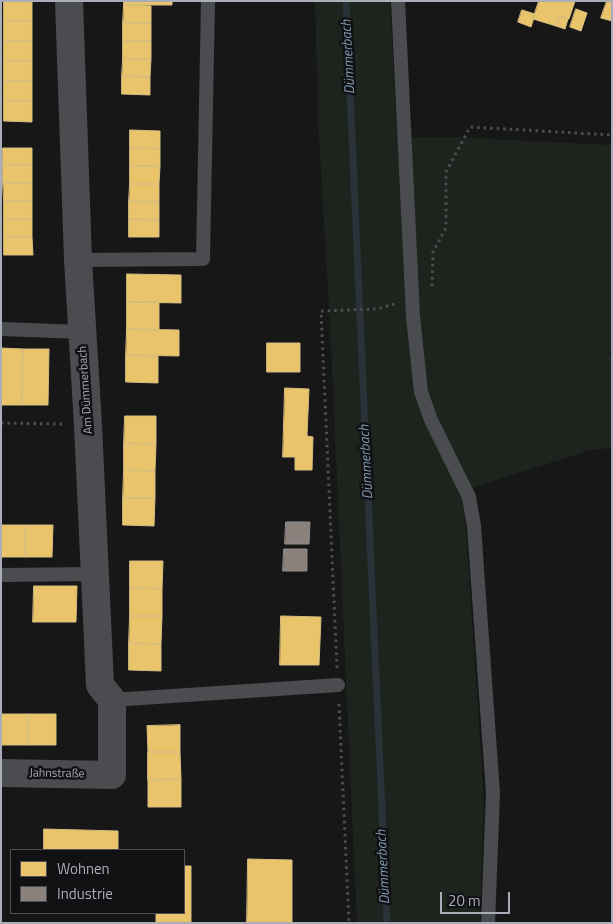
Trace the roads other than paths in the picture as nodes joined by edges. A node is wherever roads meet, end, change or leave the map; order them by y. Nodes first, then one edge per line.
1 (69, 1) edge
2 (208, 1) edge
3 (398, 1) edge
4 (78, 260) junction
5 (1, 330) edge
6 (82, 332) junction
7 (94, 574) junction
8 (1, 575) edge
9 (338, 685) road end
10 (112, 700) junction
11 (1, 773) edge
12 (488, 923) edge

1 - 4 street, Am Dümmerbach
2 - 4 lane
3 - 12 lane
4 - 6 street, Am Dümmerbach
5 - 6 lane
6 - 7 street, Am Dümmerbach
7 - 8 lane
7 - 10 street, Am Dümmerbach
9 - 10 lane
10 - 11 street, Jahnstraße

